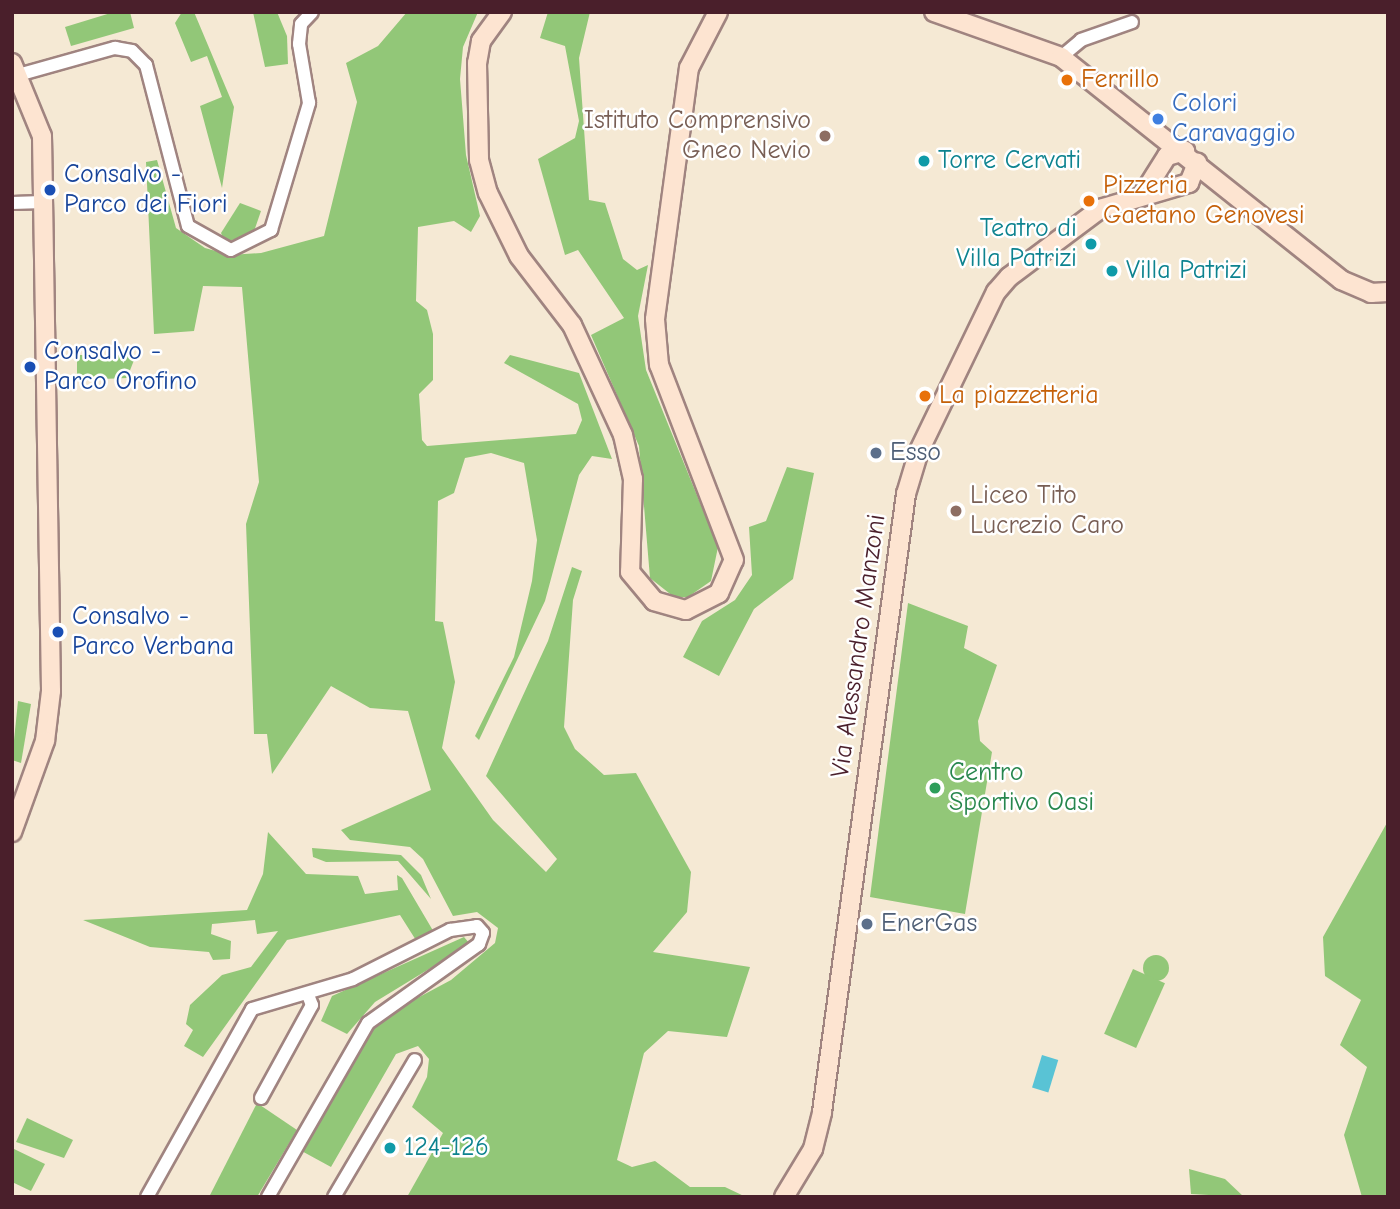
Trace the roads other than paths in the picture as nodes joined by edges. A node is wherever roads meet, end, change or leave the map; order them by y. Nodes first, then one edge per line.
1 (312, 12) edge
2 (502, 12) edge
3 (718, 12) edge
4 (934, 12) edge
5 (1132, 22) dead end
6 (1061, 57) junction
7 (15, 69) edge
8 (1161, 133) junction
9 (1165, 162) junction
10 (1192, 164) junction
11 (1175, 184) junction
12 (1145, 191) junction
13 (43, 202) junction
14 (12, 203) edge
15 (1388, 292) edge
16 (12, 832) edge
17 (309, 995) junction
18 (415, 1060) dead end
19 (261, 1098) dead end
20 (147, 1197) edge
21 (268, 1197) edge
22 (334, 1197) edge
23 (784, 1197) edge

1 - 7 street
2 - 3 main road
4 - 6 main road
5 - 6 street
6 - 8 main road
7 - 13 main road
8 - 9 main road
8 - 10 main road
9 - 10 main road
9 - 11 main road
9 - 12 main road, Via Alessandro Manzoni
10 - 11 main road, Via Alessandro Manzoni
10 - 15 main road
11 - 12 main road, Via Alessandro Manzoni
12 - 23 main road, Via Alessandro Manzoni
13 - 14 street
13 - 16 main road
17 - 19 street
17 - 20 street
17 - 21 street
18 - 22 street

